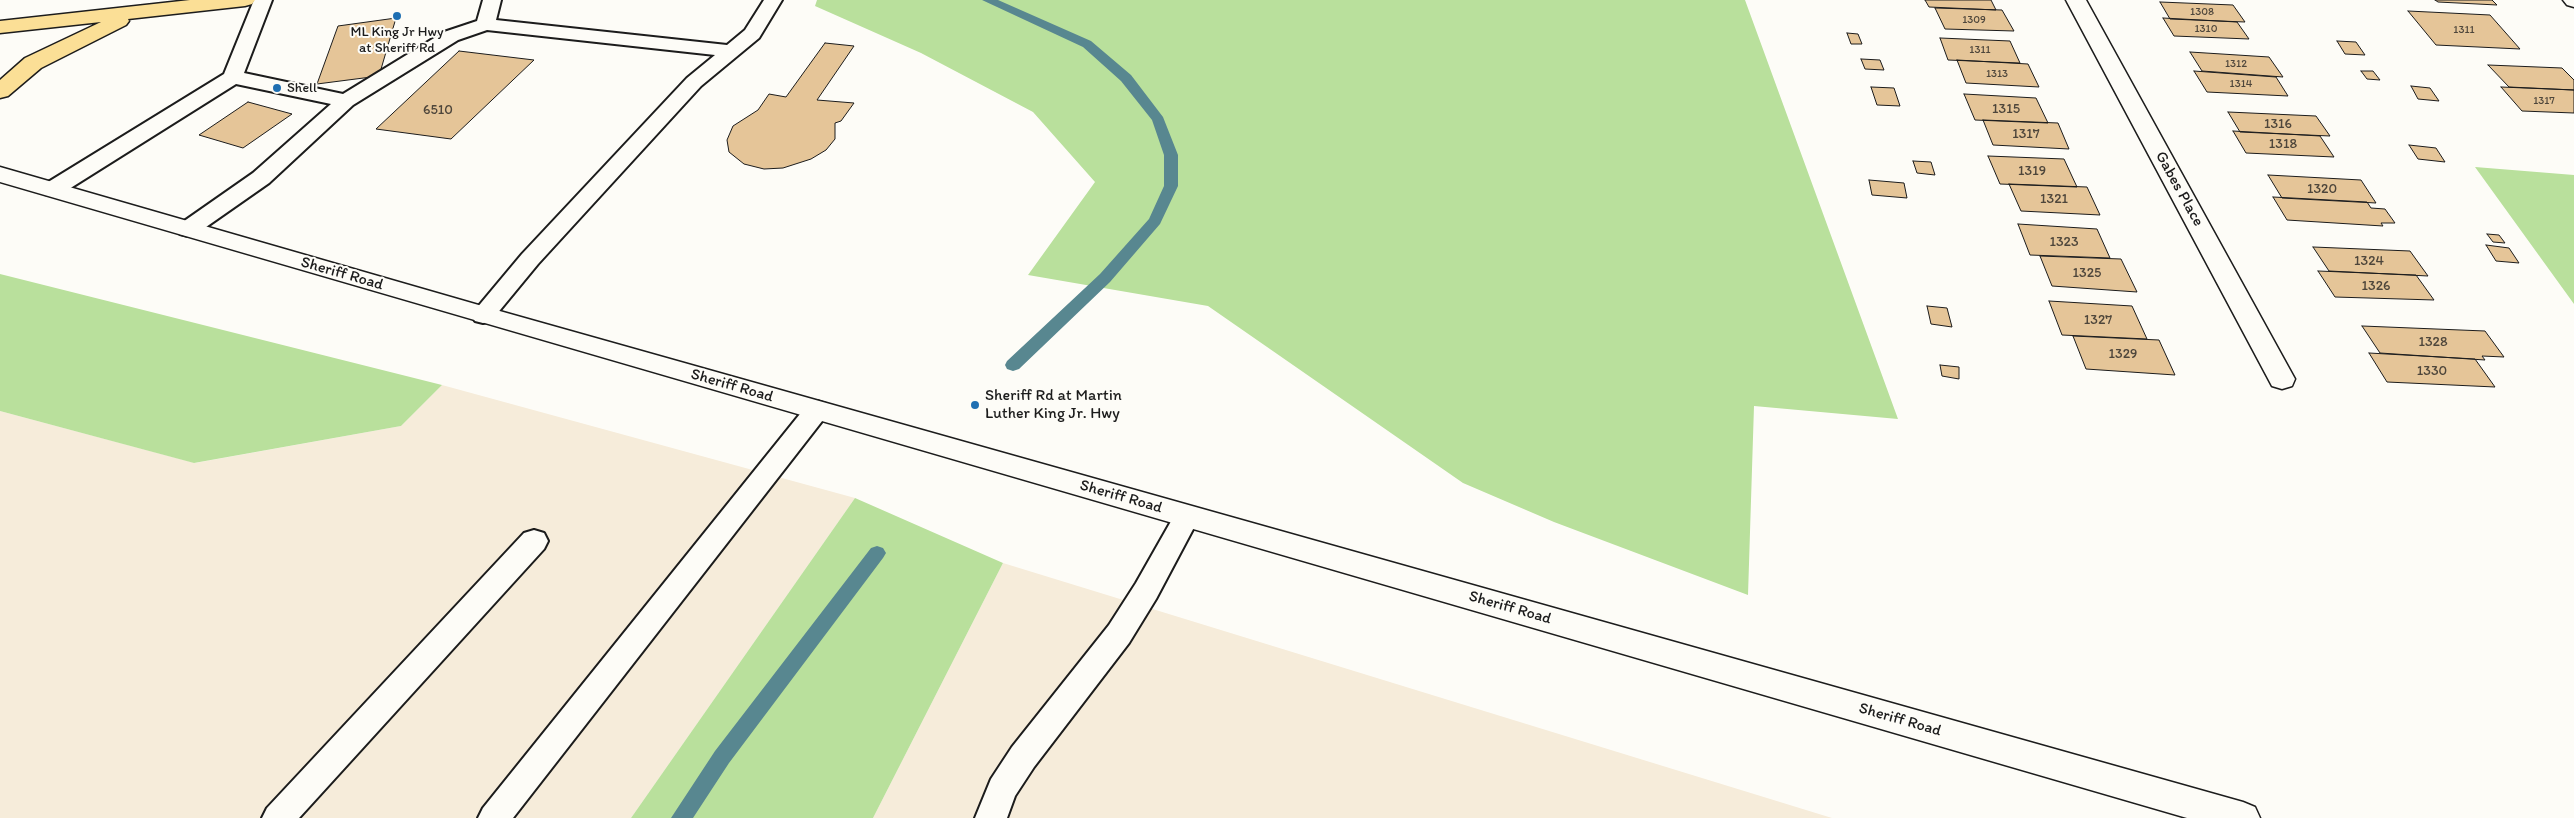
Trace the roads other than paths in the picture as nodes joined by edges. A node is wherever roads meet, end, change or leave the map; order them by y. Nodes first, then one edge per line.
1 (246, 0) edge
2 (263, 0) edge
3 (492, 0) edge
4 (773, 0) edge
5 (2076, 0) edge
6 (137, 12) junction
7 (485, 24) junction
8 (0, 27) edge
9 (731, 51) junction
10 (234, 77) junction
11 (0, 90) edge
12 (346, 101) junction
13 (0, 174) edge
14 (53, 189) junction
15 (188, 229) junction
16 (483, 315) junction
17 (2282, 379) dead end
18 (817, 410) junction
19 (1187, 516) junction
20 (534, 541) dead end
21 (278, 818) edge
22 (494, 818) edge
23 (990, 818) edge
24 (2243, 818) edge

1 - 6 main road
2 - 10 lane
3 - 7 lane
4 - 9 lane
5 - 17 main road, Gabes Place
6 - 8 main road
6 - 11 main road
7 - 9 lane
7 - 12 lane
9 - 16 lane
10 - 12 lane
10 - 14 lane
12 - 15 lane
13 - 14 main road, Sheriff Road
14 - 15 main road, Sheriff Road
15 - 16 main road, Sheriff Road
16 - 18 main road, Sheriff Road
18 - 19 main road, Sheriff Road
18 - 22 lane
19 - 23 lane
19 - 24 main road, Sheriff Road
20 - 21 lane

